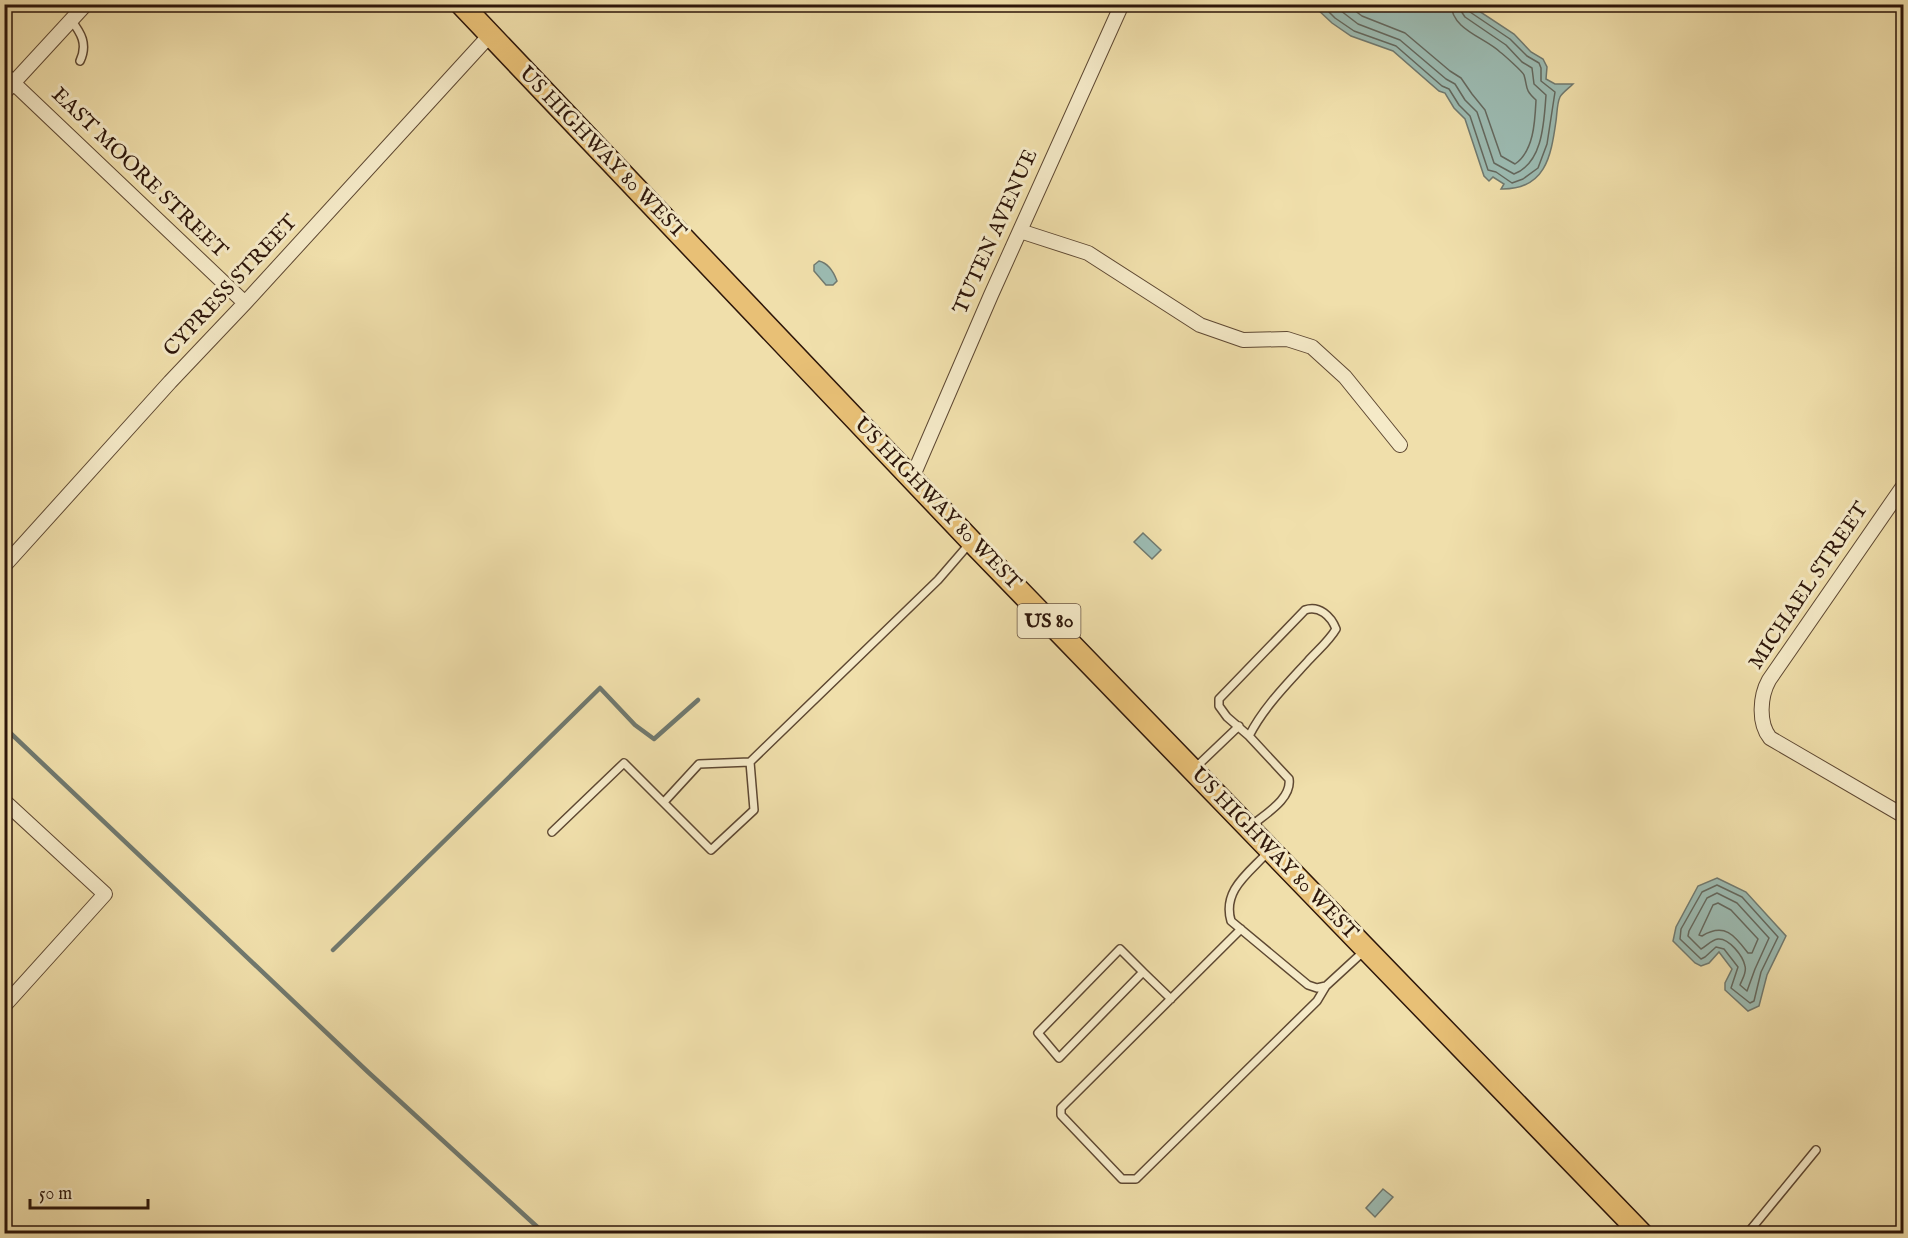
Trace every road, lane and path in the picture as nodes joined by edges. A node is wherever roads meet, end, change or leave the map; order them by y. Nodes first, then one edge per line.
1 (86, 4) edge
2 (461, 4) edge
3 (1122, 4) edge
4 (71, 20) junction
5 (490, 35) junction
6 (80, 61) dead end
7 (8, 84) edge
8 (1020, 231) junction
9 (245, 303) junction
10 (1400, 445) dead end
11 (912, 478) junction
12 (1904, 485) edge
13 (972, 542) junction
14 (4, 566) edge
15 (1239, 726) junction
16 (1249, 736) junction
17 (750, 762) junction
18 (1193, 769) junction
19 (4, 801) edge
20 (664, 802) junction
21 (1904, 816) edge
22 (1249, 828) junction
23 (552, 832) dead end
24 (1269, 850) junction
25 (1241, 929) junction
26 (1366, 949) junction
27 (1143, 972) junction
28 (1326, 986) junction
29 (1171, 999) junction
30 (4, 1006) edge
31 (1815, 1150) dead end
32 (1641, 1233) edge
33 (1747, 1233) edge

1 - 4 street
2 - 5 main road, US HIGHWAY 80 WEST / US 80
3 - 8 street, TUTEN AVENUE
4 - 6 lane
4 - 7 street
5 - 9 street, CYPRESS STREET
5 - 11 main road, US HIGHWAY 80 WEST / US 80
7 - 9 street, EAST MOORE STREET
8 - 10 street
8 - 11 street, TUTEN AVENUE
9 - 14 street, CYPRESS STREET
11 - 13 main road, US HIGHWAY 80 WEST / US 80
12 - 21 street, MICHAEL STREET
13 - 17 lane
13 - 18 main road, US HIGHWAY 80 WEST / US 80
15 - 16 lane
15 - 16 lane
15 - 18 lane
16 - 22 lane
17 - 20 lane
17 - 20 lane
18 - 22 main road, US HIGHWAY 80 WEST / US 80
19 - 30 street
20 - 23 lane
22 - 24 main road, US HIGHWAY 80 WEST / US 80
24 - 25 lane
24 - 26 main road, US HIGHWAY 80 WEST / US 80
25 - 28 lane
25 - 29 lane
26 - 28 lane
26 - 32 main road, US HIGHWAY 80 WEST / US 80
27 - 27 lane
27 - 29 lane
28 - 29 lane
31 - 33 lane

